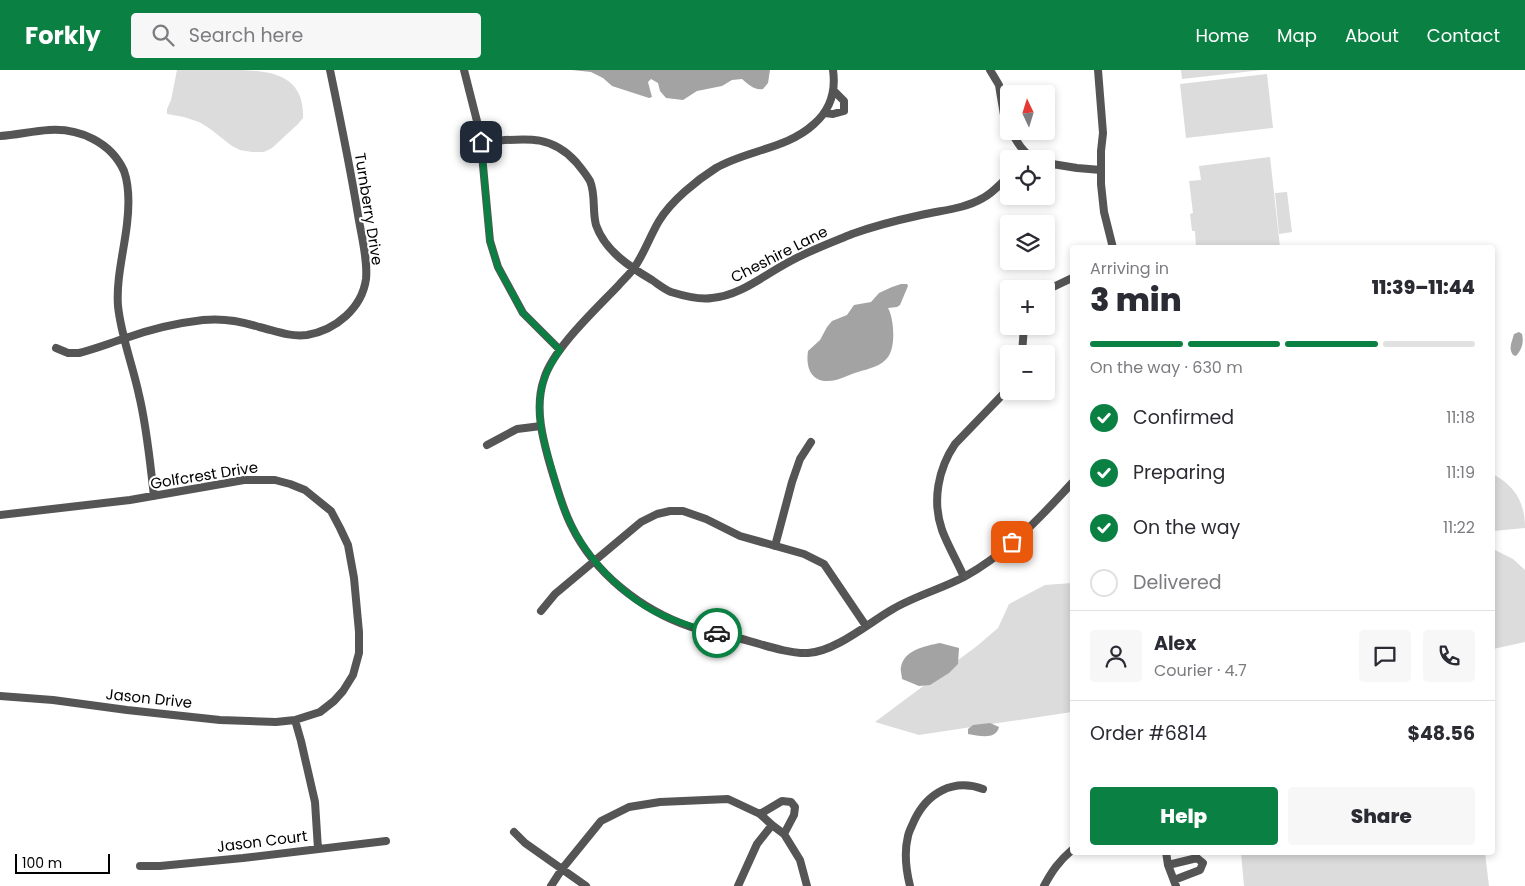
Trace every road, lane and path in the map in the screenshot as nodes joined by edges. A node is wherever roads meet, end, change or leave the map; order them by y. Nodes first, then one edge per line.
1 (330, 70) edge
2 (464, 70) edge
3 (833, 70) edge
4 (990, 70) edge
5 (1098, 70) edge
6 (834, 91) junction
7 (1000, 91) edge
8 (825, 113) junction
9 (0, 136) edge
10 (1016, 140) edge
11 (481, 142) junction
12 (1024, 150) edge
13 (1055, 164) edge
14 (1101, 170) junction
15 (1000, 184) edge
16 (1111, 245) edge
17 (633, 269) junction
18 (1070, 279) edge
19 (1055, 286) edge
20 (125, 338) junction
21 (56, 348) dead end
22 (560, 350) junction
23 (1000, 397) edge
24 (541, 426) junction
25 (811, 442) dead end
26 (487, 445) dead end
27 (1070, 485) edge
28 (154, 496) junction
29 (0, 515) edge
30 (775, 546) junction
31 (596, 561) junction
32 (964, 577) junction
33 (354, 578) joint
34 (541, 611) dead end
35 (866, 626) junction
36 (0, 696) edge
37 (294, 720) junction
38 (984, 789) dead end
39 (760, 814) junction
40 (772, 826) junction
41 (514, 832) dead end
42 (784, 834) junction
43 (386, 841) dead end
44 (318, 849) junction
45 (1070, 852) edge
46 (1166, 855) edge
47 (1168, 865) junction
48 (140, 866) dead end
49 (562, 869) junction
50 (1175, 883) edge
51 (551, 886) edge
52 (586, 886) edge
53 (738, 886) edge
54 (807, 886) edge
55 (910, 886) edge
56 (1044, 886) edge

1 - 20 street, Turnberry Drive
2 - 11 street
3 - 6 street
4 - 7 street
5 - 14 street
6 - 8 street
6 - 8 street
8 - 17 street
9 - 20 street
10 - 12 street
11 - 17 street, Cheshire Lane
11 - 22 street
13 - 14 street
14 - 16 street
15 - 17 street, Cheshire Lane
17 - 22 street
18 - 19 street
20 - 21 street, Turnberry Drive
20 - 28 street
22 - 24 street
23 - 32 street
24 - 26 street
24 - 31 street
25 - 30 street
27 - 32 street
28 - 29 street, Golfcrest Drive
28 - 33 street, Golfcrest Drive
30 - 31 street
30 - 35 street
31 - 34 street
31 - 35 street
32 - 35 street
33 - 37 street, Jason Drive
36 - 37 street, Jason Drive
37 - 44 street
38 - 55 street
39 - 40 street
39 - 42 street
39 - 49 street
40 - 42 street
40 - 53 street
41 - 49 street
42 - 54 street
43 - 44 street, Jason Court
44 - 48 street, Jason Court
45 - 56 street
46 - 47 street
47 - 50 street
47 - 50 street
49 - 51 street
49 - 52 street

